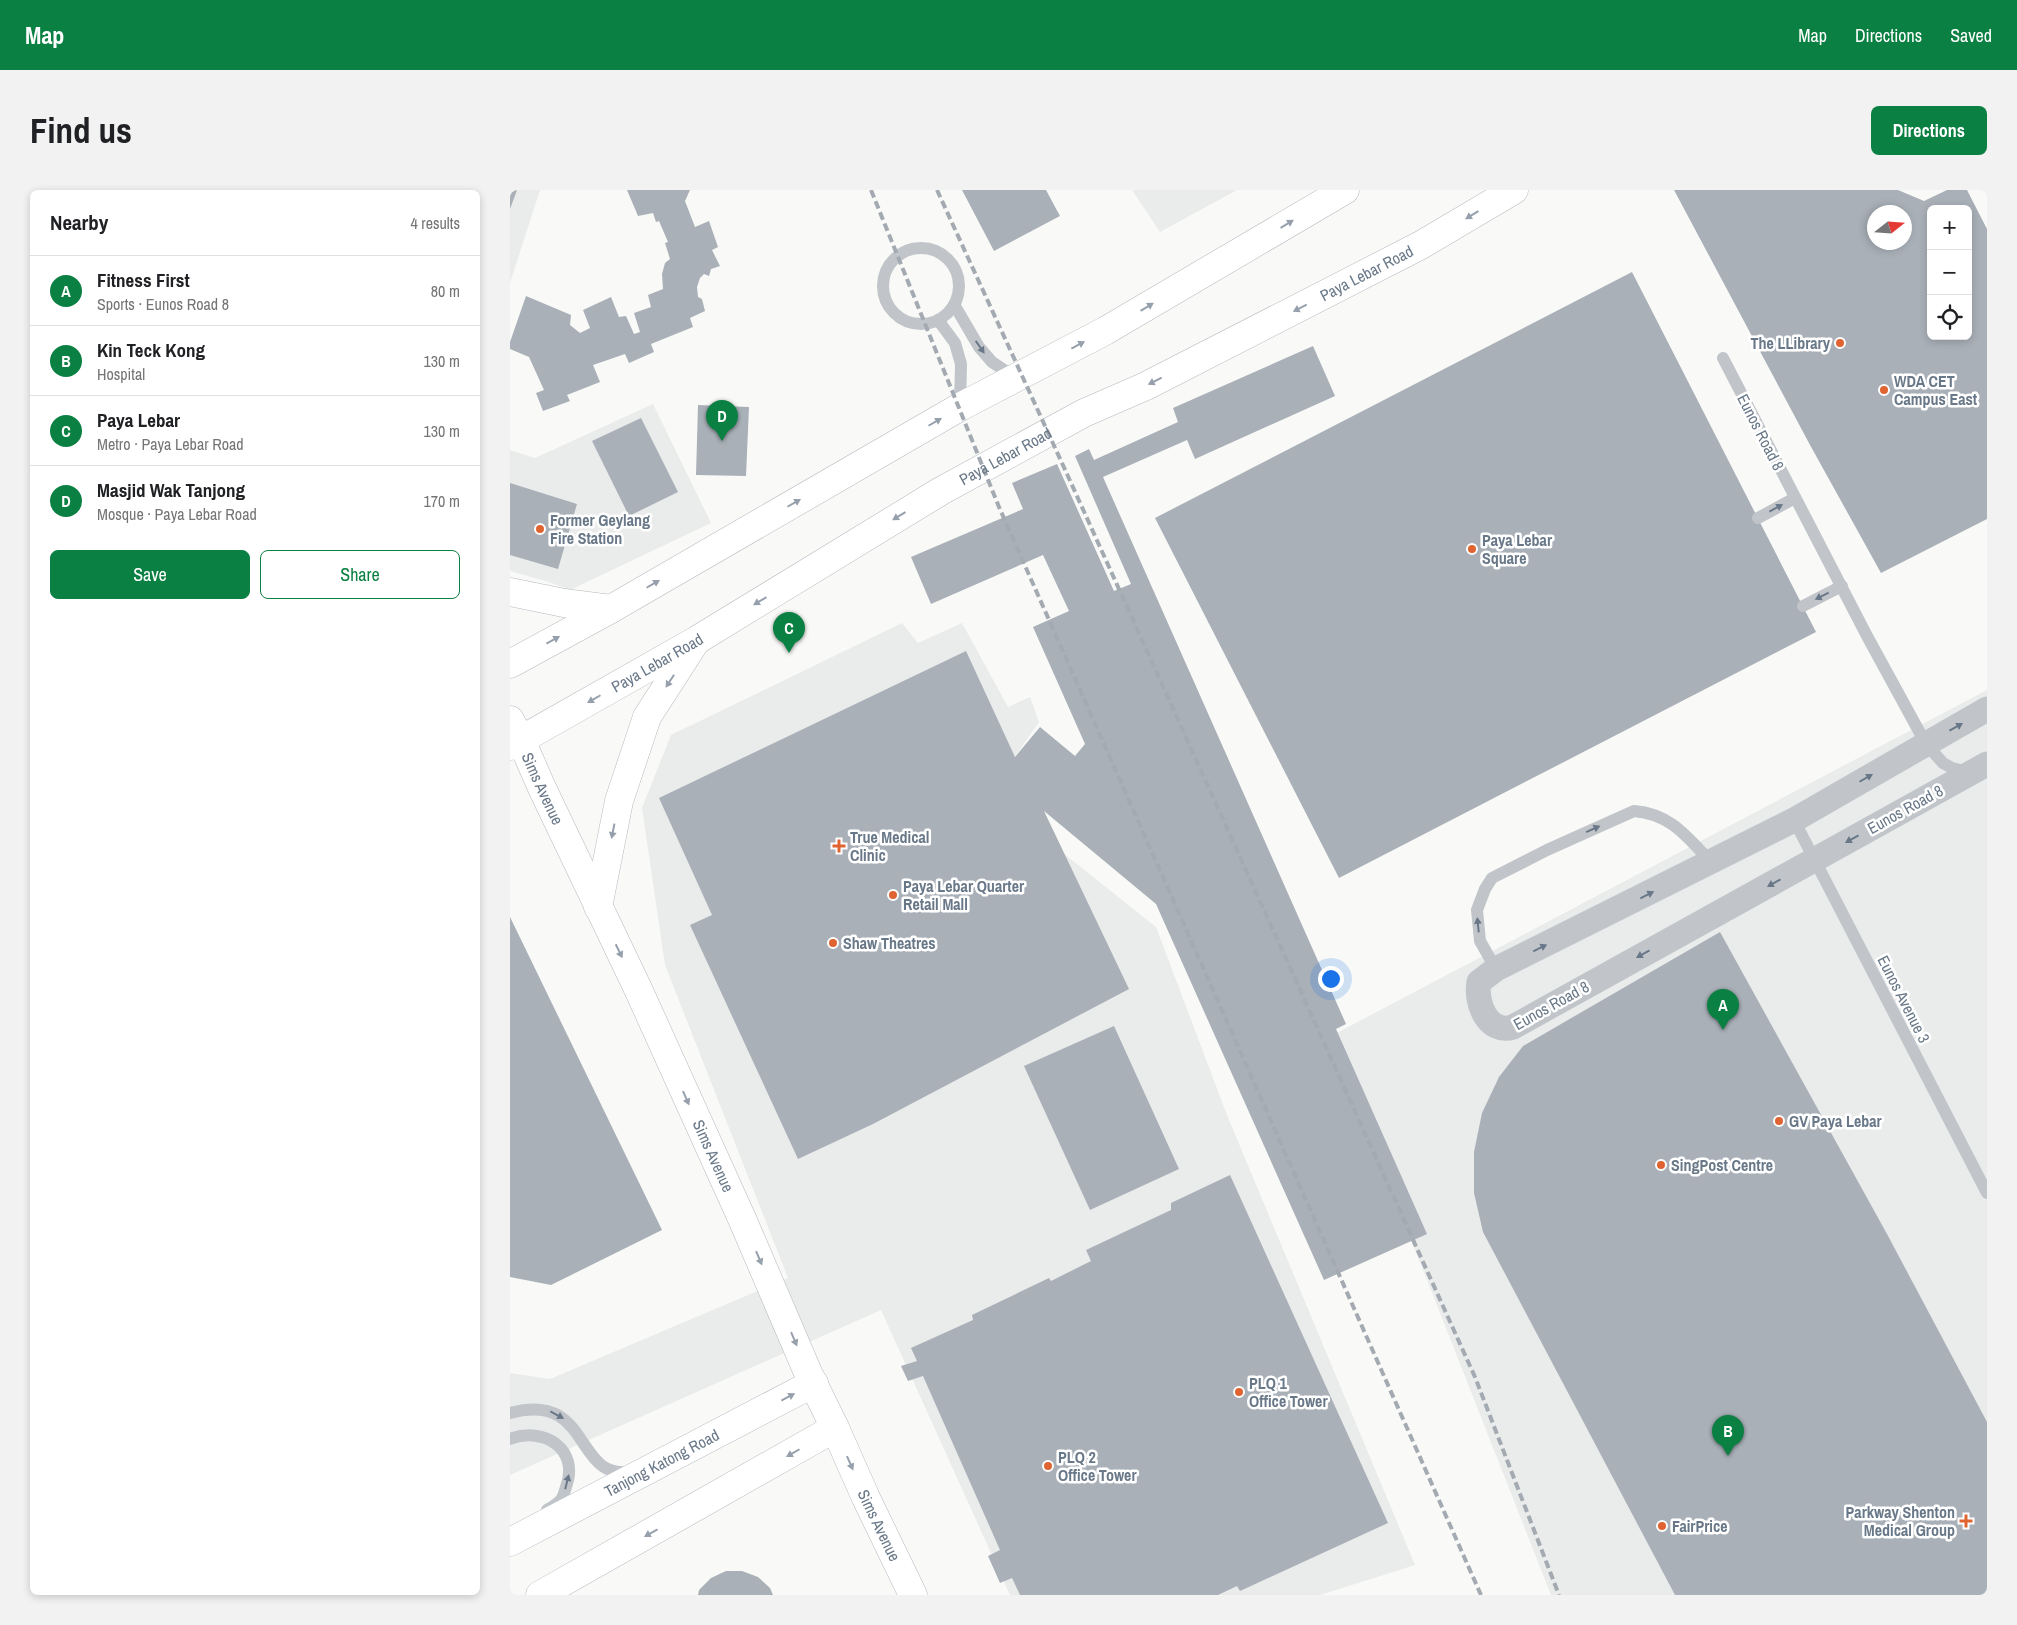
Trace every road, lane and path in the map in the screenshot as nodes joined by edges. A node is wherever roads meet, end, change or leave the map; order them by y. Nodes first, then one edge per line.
1 (1345, 190) edge
2 (1514, 190) edge
3 (955, 306) junction
4 (938, 320) junction
5 (1723, 358) dead end
6 (1016, 378) junction
7 (960, 407) junction
8 (1795, 498) junction
9 (1758, 518) dead end
10 (1842, 586) junction
11 (510, 592) edge
12 (1803, 606) dead end
13 (611, 609) junction
14 (697, 640) junction
15 (510, 664) edge
16 (1987, 710) edge
17 (514, 735) edge
18 (1926, 744) junction
19 (1979, 768) edge
20 (1794, 820) junction
21 (1815, 860) junction
22 (1711, 862) junction
23 (598, 906) junction
24 (1496, 969) junction
25 (1987, 1193) edge
26 (814, 1383) junction
27 (510, 1413) edge
28 (835, 1428) junction
29 (510, 1439) edge
30 (670, 1458) junction
31 (510, 1541) edge
32 (540, 1595) edge
33 (913, 1595) edge

6 -> 1 main road
2 -> 14 main road, Paya Lebar Road
3 - 4 lane
3 - 4 lane
3 -> 6 lane
4 - 7 lane
5 - 8 lane, Eunos Road 8
6 - 7 main road
13 -> 7 main road
9 -> 8 lane
8 - 10 lane, Eunos Road 8
10 -> 12 lane
10 - 18 lane, Eunos Road 8
11 - 13 main road
15 -> 13 main road
14 -> 17 main road, Paya Lebar Road
14 -> 23 main road
18 -> 16 street, Eunos Road 8
17 - 23 main road, Sims Avenue
18 - 19 lane
20 -> 18 street, Eunos Road 8
19 -> 21 street, Eunos Road 8
20 - 21 lane, Eunos Avenue 3
20 - 22 street, Eunos Road 8
21 -> 24 street, Eunos Road 8
21 - 25 lane, Eunos Avenue 3
24 -> 22 street, Eunos Road 8
24 -> 22 lane
23 -> 26 main road, Sims Avenue
26 - 28 main road, Sims Avenue
30 -> 26 main road, Tanjong Katong Road
27 -> 30 lane
28 -> 32 main road
28 -> 33 main road, Sims Avenue
31 -> 29 lane
30 - 31 main road, Tanjong Katong Road

